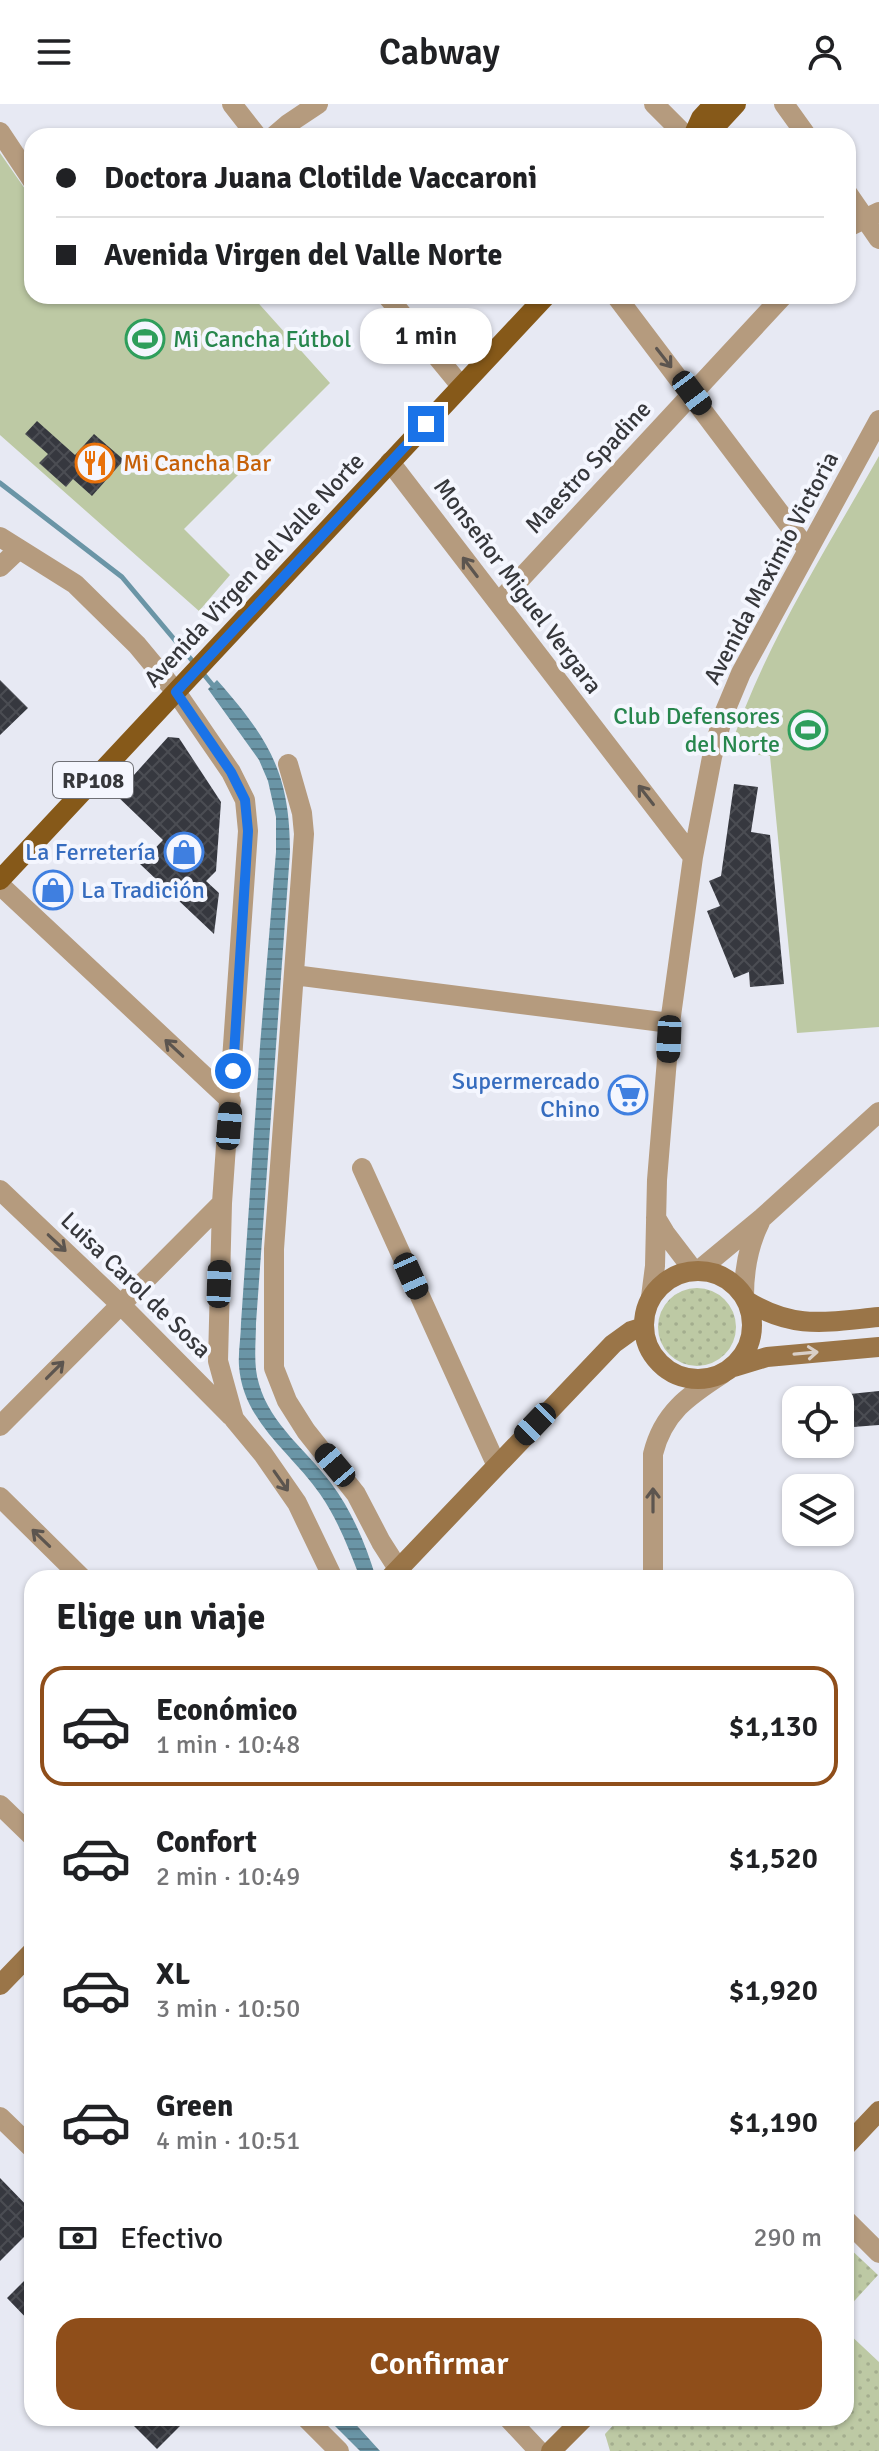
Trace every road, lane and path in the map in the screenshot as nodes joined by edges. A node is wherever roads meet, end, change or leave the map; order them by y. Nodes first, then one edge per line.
1 (232, 104) edge
2 (318, 104) edge
3 (654, 104) edge
4 (714, 104) edge
5 (736, 104) edge
6 (784, 104) edge
7 (251, 128) edge
8 (283, 128) edge
9 (678, 128) edge
10 (697, 128) edge
11 (714, 128) edge
12 (801, 128) edge
13 (0, 132) edge
14 (24, 168) edge
15 (864, 219) edge
16 (879, 239) edge
17 (394, 304) edge
18 (538, 304) edge
19 (622, 304) edge
20 (775, 304) edge
21 (461, 386) junction
22 (692, 393) junction
23 (879, 420) edge
24 (390, 462) junction
25 (0, 537) edge
26 (807, 549) junction
27 (18, 550) junction
28 (0, 567) edge
29 (498, 603) junction
30 (181, 686) junction
31 (288, 764) dead end
32 (693, 857) junction
33 (0, 882) edge
34 (294, 975) junction
35 (670, 1023) junction
36 (231, 1101) junction
37 (879, 1112) edge
38 (362, 1168) dead end
39 (0, 1190) edge
40 (222, 1203) junction
41 (656, 1218) junction
42 (762, 1218) junction
43 (696, 1271) junction
44 (651, 1297) junction
45 (745, 1298) junction
46 (120, 1304) junction
47 (879, 1317) edge
48 (644, 1327) junction
49 (879, 1347) edge
50 (728, 1371) junction
51 (234, 1419) junction
52 (0, 1426) edge
53 (496, 1464) junction
54 (0, 1497) edge
55 (74, 1570) edge
56 (329, 1570) edge
57 (394, 1570) edge
58 (401, 1570) edge
59 (653, 1570) edge
60 (0, 1805) edge
61 (24, 1828) edge
62 (24, 1960) edge
63 (0, 1985) edge
64 (879, 2111) edge
65 (0, 2117) edge
66 (854, 2138) edge
67 (24, 2140) edge
68 (854, 2228) edge
69 (879, 2253) edge
70 (314, 2426) edge
71 (516, 2426) edge
72 (576, 2426) edge
73 (339, 2451) edge
74 (539, 2451) edge
75 (551, 2451) edge

1 - 7 street
2 - 8 street
3 - 9 street
4 - 10 main road
5 - 11 main road
6 - 12 street
13 - 14 street
15 - 16 street
17 - 21 street
18 - 21 main road, Avenida Virgen del Valle Norte / RP108
19 -> 22 street
20 - 22 street, Maestro Spadine
21 - 24 main road, Avenida Virgen del Valle Norte / RP108
22 - 26 street
22 - 29 street, Maestro Spadine
23 - 26 street, Avenida Maximio Victoria
29 -> 24 street, Monseñor Miguel Vergara
24 - 30 main road, Avenida Virgen del Valle Norte / RP108
25 - 27 street
26 - 32 street, Avenida Maximio Victoria
27 - 28 street
27 - 30 street
32 -> 29 street, Monseñor Miguel Vergara
30 - 33 main road, Avenida Virgen del Valle Norte / RP108
30 - 36 street
31 - 34 street
32 - 35 street, Avenida Maximio Victoria
36 -> 33 street
34 - 35 street
34 - 57 street
35 - 41 street, Avenida Maximio Victoria
36 - 40 street
37 - 42 street
38 - 53 street
39 -> 46 street, Luisa Carol de Sosa
40 - 46 street
40 - 51 street
41 - 43 street
41 - 44 street, Avenida Maximio Victoria
42 - 43 street
42 - 45 street
43 - 44 main road
43 - 45 main road
44 - 48 main road
45 - 47 main road
45 - 50 main road
46 - 51 street, Luisa Carol de Sosa
52 -> 46 street
48 - 50 main road
48 - 53 main road
50 -> 49 main road
59 -> 50 street
51 -> 56 street, Luisa Carol de Sosa
53 - 58 main road
55 -> 54 street
60 - 61 street
62 - 63 main road
64 - 66 main road
65 - 67 street
68 - 69 street
70 - 73 street
71 - 74 street
72 - 75 main road

